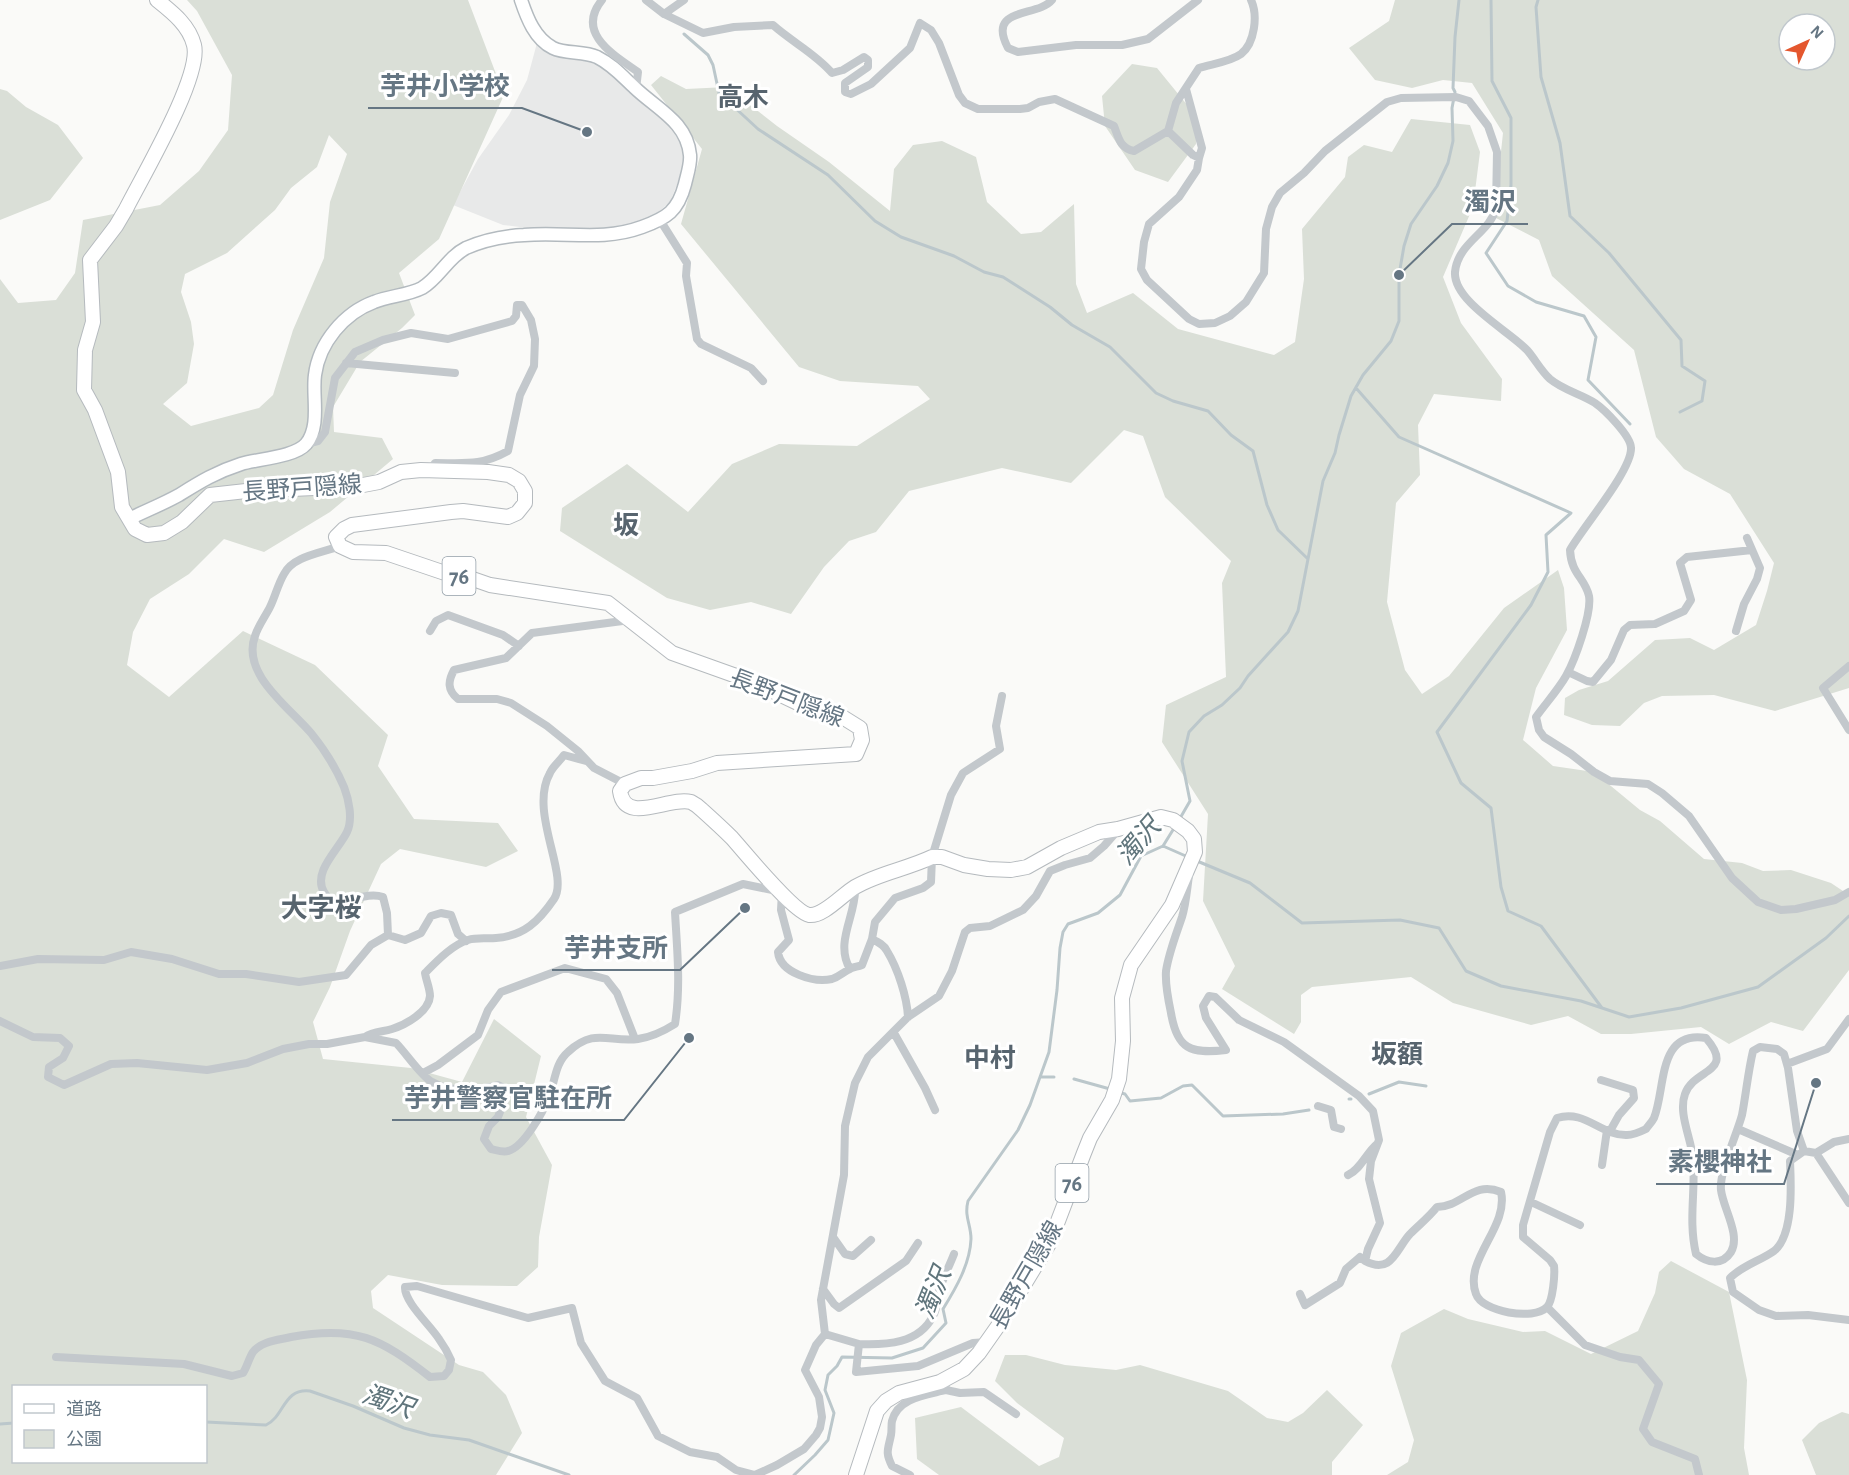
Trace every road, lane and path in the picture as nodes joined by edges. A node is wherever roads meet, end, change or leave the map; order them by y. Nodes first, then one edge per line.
1 (157, 0) edge
2 (520, 0) edge
3 (602, 0) edge
4 (646, 0) edge
5 (684, 0) edge
6 (1052, 0) edge
7 (1198, 0) edge
8 (1251, 0) edge
9 (664, 14) junction
10 (636, 89) junction
11 (1186, 89) junction
12 (1168, 131) junction
13 (1199, 158) junction
14 (660, 220) junction
15 (346, 363) junction
16 (454, 373) dead end
17 (763, 381) dead end
18 (306, 444) junction
19 (430, 470) junction
20 (129, 519) junction
21 (1747, 538) dead end
22 (340, 546) junction
23 (1752, 550) junction
24 (630, 620) junction
25 (430, 631) dead end
26 (1736, 631) dead end
27 (519, 646) junction
28 (1849, 666) edge
29 (1568, 672) junction
30 (1002, 696) dead end
31 (1849, 730) edge
32 (586, 761) junction
33 (625, 784) junction
34 (1118, 829) junction
35 (932, 857) junction
36 (1190, 867) junction
37 (855, 887) junction
38 (782, 892) junction
39 (1848, 894) edge
40 (388, 935) junction
41 (872, 939) junction
42 (466, 940) junction
43 (0, 966) edge
44 (849, 969) junction
45 (908, 1017) junction
46 (1849, 1019) edge
47 (0, 1021) edge
48 (894, 1033) junction
49 (364, 1037) junction
50 (635, 1039) junction
51 (1787, 1064) junction
52 (423, 1073) junction
53 (1601, 1080) dead end
54 (1318, 1106) dead end
55 (935, 1110) dead end
56 (1737, 1129) junction
57 (1341, 1130) dead end
58 (1609, 1131) junction
59 (1849, 1139) edge
60 (1378, 1144) junction
61 (1801, 1153) junction
62 (1815, 1153) junction
63 (1602, 1165) dead end
64 (1348, 1175) dead end
65 (1531, 1202) junction
66 (1849, 1203) edge
67 (1580, 1225) dead end
68 (833, 1237) junction
69 (871, 1240) dead end
70 (918, 1243) dead end
71 (954, 1254) dead end
72 (1365, 1261) junction
73 (823, 1289) junction
74 (1300, 1294) dead end
75 (1547, 1307) junction
76 (1849, 1320) edge
77 (825, 1334) junction
78 (987, 1342) junction
79 (859, 1348) junction
80 (56, 1357) dead end
81 (946, 1385) junction
82 (1016, 1414) dead end
83 (856, 1475) edge
84 (910, 1475) edge
85 (1699, 1475) edge

1 - 20 main road
2 - 10 main road
3 - 10 street
4 - 9 street
5 - 9 street
6 - 7 street
8 - 11 street
9 - 12 street
10 - 14 main road
11 - 12 street
11 - 13 street
12 - 13 street
13 - 29 street
14 - 17 street
14 - 18 main road
15 - 16 street
15 - 18 street
15 - 19 street
18 - 20 main road
19 - 20 main road, 長野戸隠線
19 - 22 main road, 長野戸隠線
21 - 23 street
22 - 24 main road, 長野戸隠線 / 76
22 - 40 street
23 - 26 street
23 - 29 street
24 - 27 street
24 - 33 main road, 長野戸隠線 / 76
25 - 27 street
27 - 32 street
28 - 31 street
29 - 39 street
30 - 35 street
32 - 33 street
32 - 42 street
33 - 38 main road
34 - 35 main road, 長野戸隠線 / 76
34 - 36 main road, 長野戸隠線 / 76
34 - 45 street
35 - 37 main road
35 - 41 street
36 - 60 street
36 - 78 main road, 長野戸隠線 / 76
37 - 38 main road
37 - 44 street
38 - 44 street
38 - 50 street
40 - 42 street
40 - 43 street
41 - 44 street
41 - 45 street
42 - 49 street
45 - 48 street
46 - 51 street
47 - 49 street
48 - 55 street
48 - 68 street
49 - 52 street
50 - 52 street
50 - 52 street
51 - 56 street
51 - 61 street
53 - 58 street
54 - 57 street
56 - 58 street
56 - 61 street
58 - 63 street
58 - 65 street
59 - 62 street
60 - 64 street
60 - 72 street
61 - 62 street
61 - 76 street
62 - 66 street
65 - 67 street
65 - 75 street
68 - 69 street
68 - 73 street
70 - 73 street
71 - 79 street
72 - 74 street
72 - 75 street
73 - 77 street
75 - 85 street
77 - 79 street
77 - 80 street
78 - 79 street
78 - 81 main road, 長野戸隠線 / 76
81 - 82 street
81 - 83 main road, 長野戸隠線 / 76
81 - 84 street

